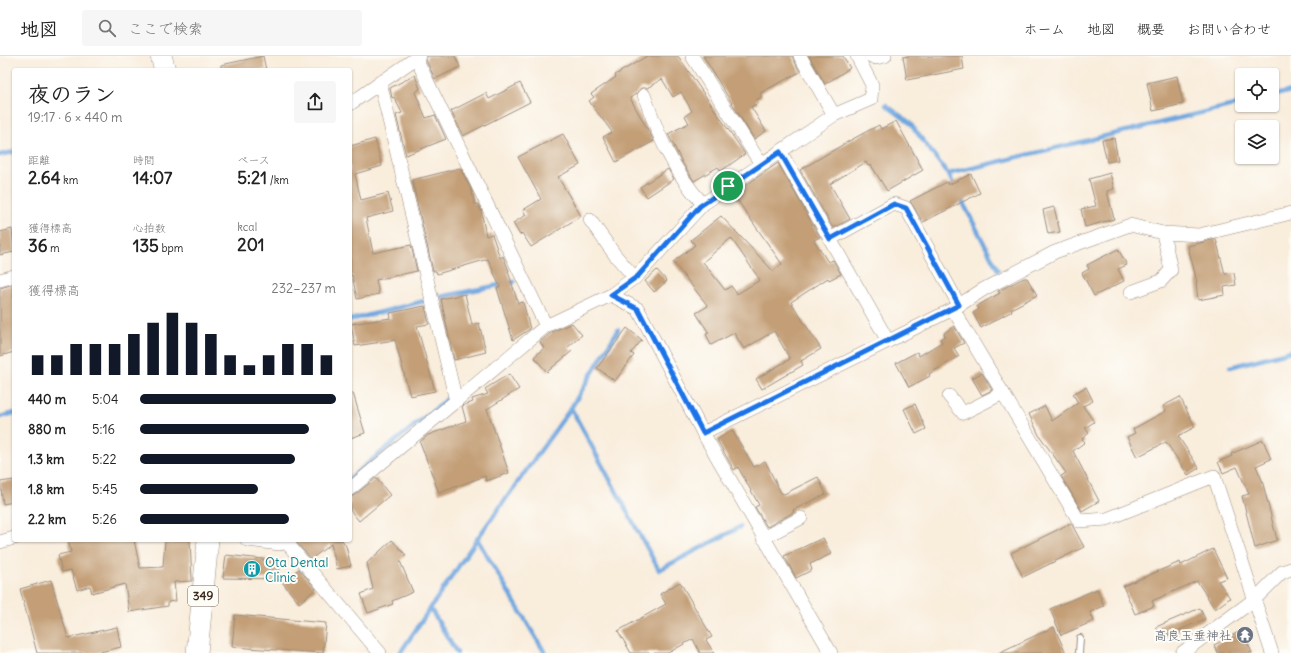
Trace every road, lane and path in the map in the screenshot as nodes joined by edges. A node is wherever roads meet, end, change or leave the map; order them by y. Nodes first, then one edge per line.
1 (161, 56) edge
2 (692, 56) edge
3 (800, 56) edge
4 (857, 56) edge
5 (872, 56) edge
6 (885, 56) edge
7 (417, 57) edge
8 (164, 68) edge
9 (380, 82) junction
10 (644, 95) dead end
11 (352, 103) edge
12 (834, 115) junction
13 (780, 152) junction
14 (761, 164) junction
15 (702, 204) junction
16 (1291, 214) edge
17 (590, 220) dead end
18 (1163, 234) junction
19 (830, 239) junction
20 (12, 277) edge
21 (635, 278) junction
22 (0, 280) edge
23 (1132, 292) dead end
24 (611, 295) junction
25 (956, 307) junction
26 (546, 326) junction
27 (888, 341) junction
28 (1003, 393) junction
29 (949, 396) dead end
30 (456, 401) junction
31 (703, 433) junction
32 (352, 487) edge
33 (801, 518) dead end
34 (763, 538) junction
35 (12, 539) edge
36 (0, 542) edge
37 (208, 542) edge
38 (264, 542) edge
39 (285, 542) edge
40 (289, 542) edge
41 (1291, 569) edge
42 (1255, 599) junction
43 (1080, 638) dead end
44 (197, 653) edge
45 (380, 653) edge
46 (831, 653) edge
47 (1079, 653) edge
48 (1182, 653) edge
49 (1272, 653) edge

1 - 8 highway
2 - 14 street
3 - 12 street
4 - 12 street
5 - 6 street
7 - 9 street
7 - 26 street
9 - 11 street
9 - 30 street
10 - 15 street
12 - 13 street
13 - 14 street
13 - 19 street
14 - 15 street
15 - 21 street
16 - 18 street
17 - 21 street
18 - 23 street
18 - 25 street
19 - 25 street
19 - 27 street
20 - 22 street
21 - 24 street
24 - 26 street
24 - 31 street
25 - 27 street
25 - 28 street
26 - 30 street
27 - 31 street
28 - 29 street
28 - 42 street
30 - 32 street
31 - 34 street
33 - 34 street
34 - 46 street
35 - 36 street
37 - 44 highway, 349
38 - 39 street
40 - 45 street
41 - 42 street
42 - 48 street
42 - 49 street
43 - 47 lane

